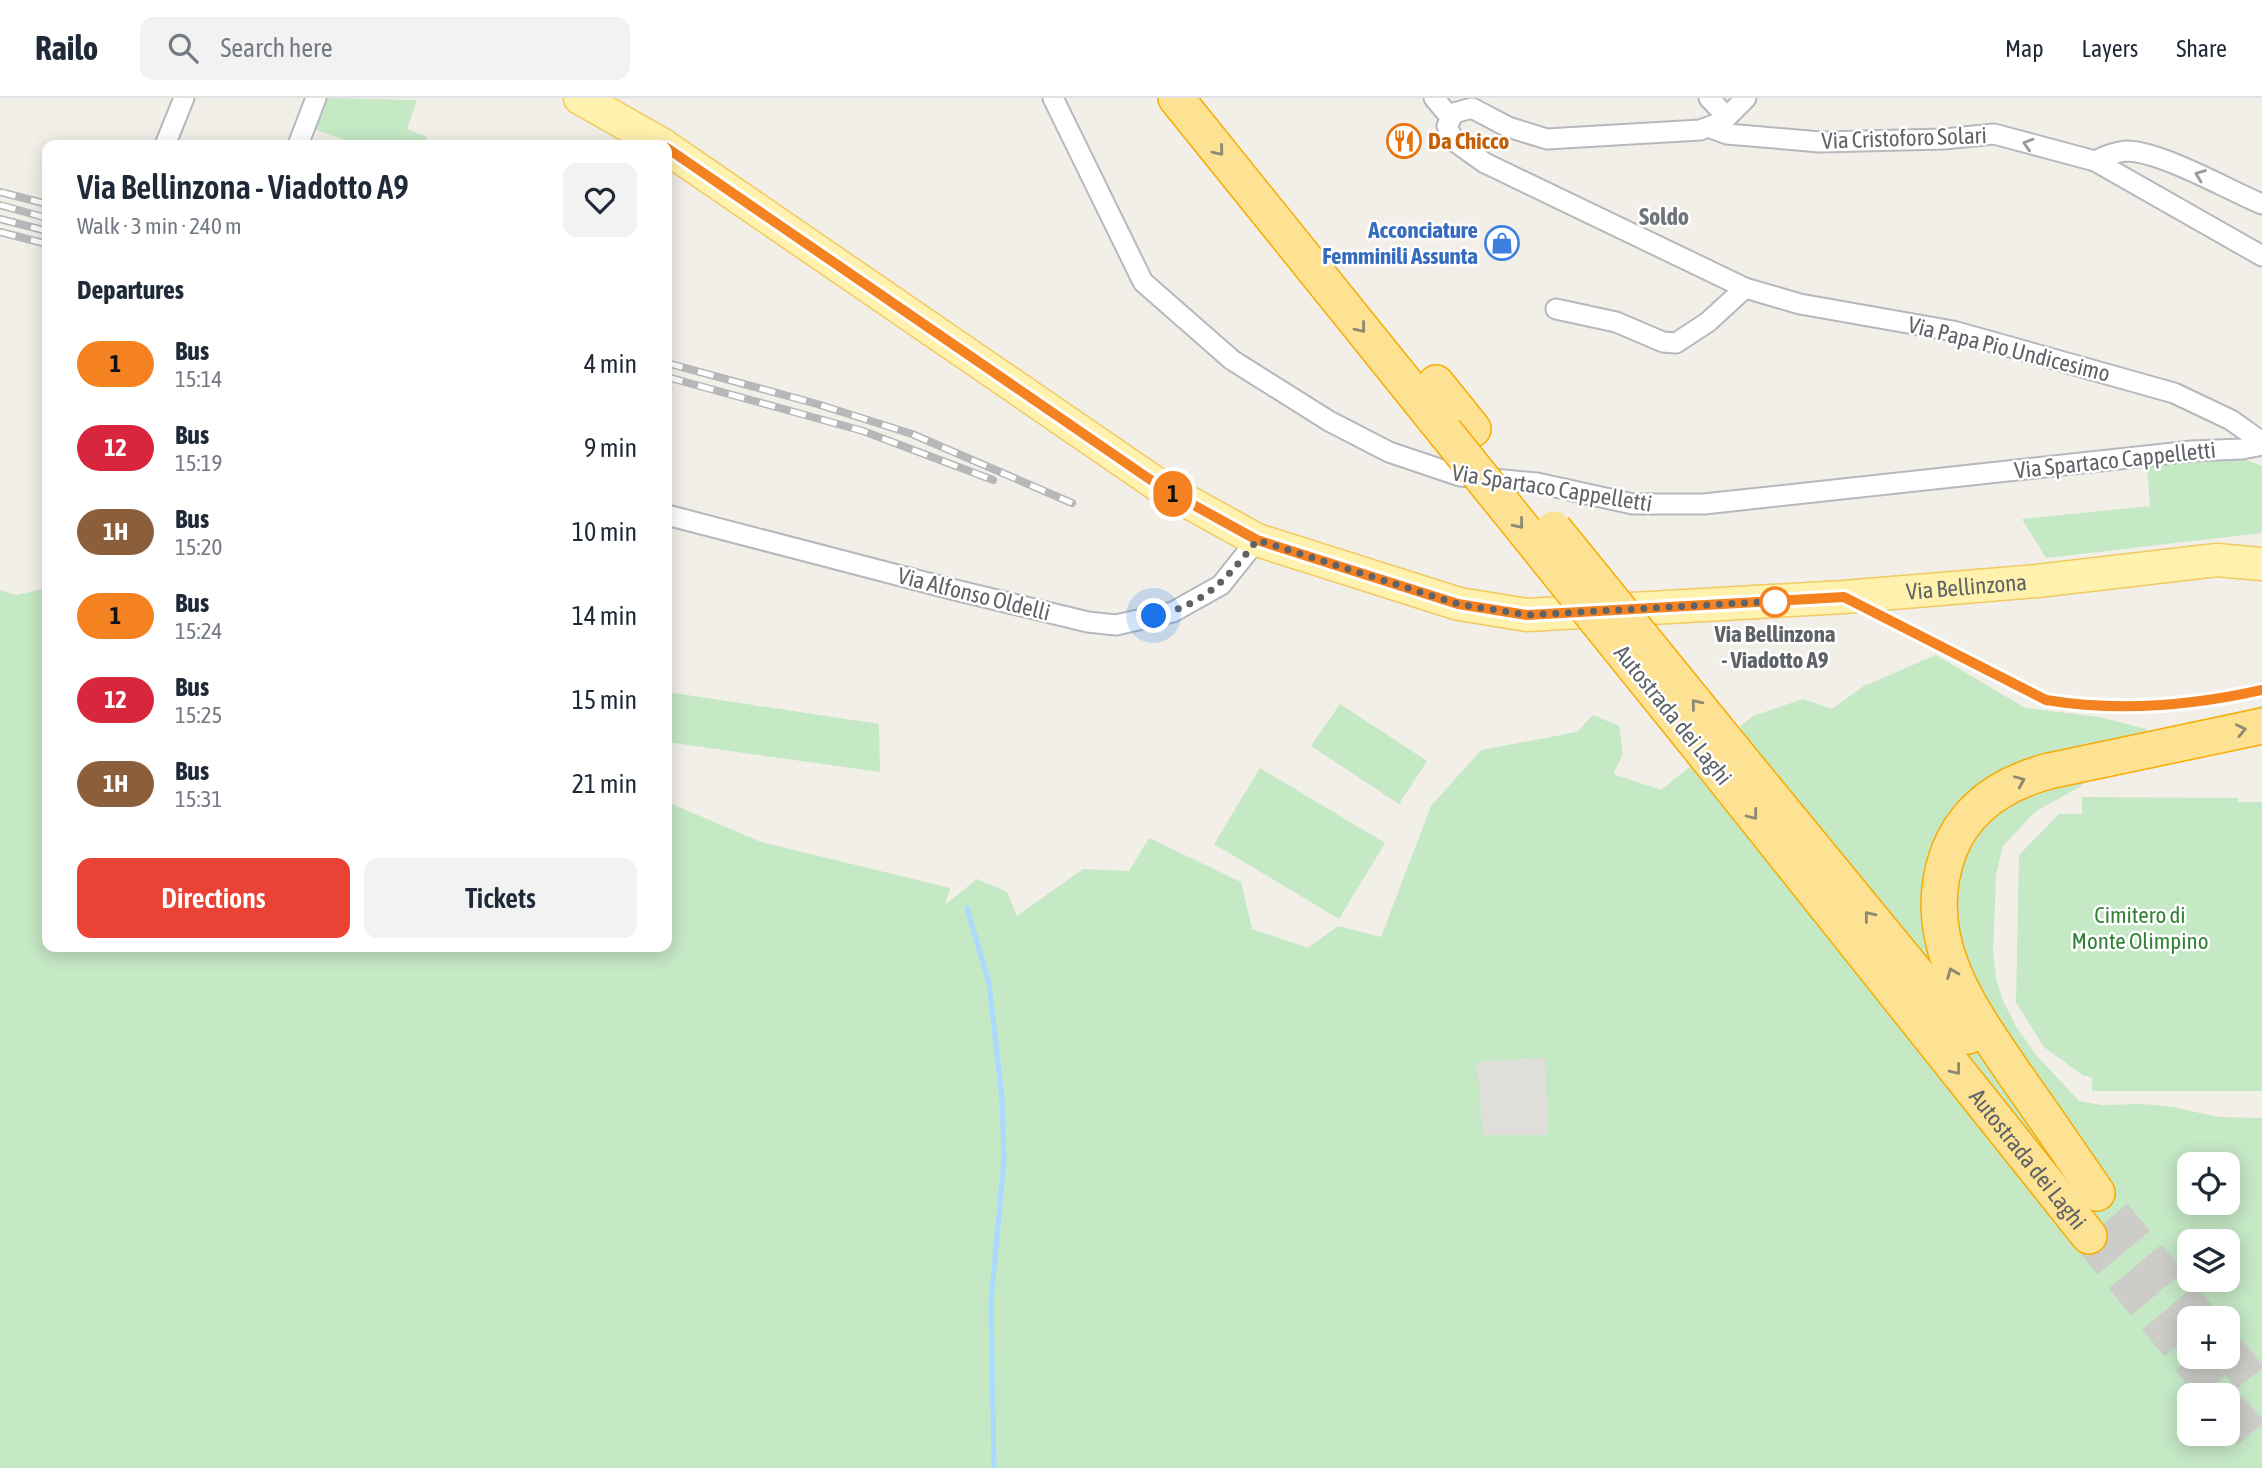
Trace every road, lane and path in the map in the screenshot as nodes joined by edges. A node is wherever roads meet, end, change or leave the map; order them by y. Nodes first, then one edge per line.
1 (184, 98) edge
2 (316, 98) edge
3 (580, 98) edge
4 (1053, 98) edge
5 (1176, 98) edge
6 (1206, 98) edge
7 (1434, 98) edge
8 (1709, 98) edge
9 (1746, 98) edge
10 (1450, 117) junction
11 (1719, 123) junction
12 (167, 140) edge
13 (300, 140) edge
14 (653, 140) edge
15 (672, 152) edge
16 (2095, 161) junction
17 (2262, 204) edge
18 (2262, 256) edge
19 (1745, 288) junction
20 (1556, 309) dead end
21 (1459, 431) junction
22 (2262, 443) edge
23 (672, 516) edge
24 (1257, 540) junction
25 (2262, 544) edge
26 (2217, 560) junction
27 (2262, 564) edge
28 (2262, 726) edge

1 - 12 street
2 - 13 street
3 - 14 main road, Via Bellinzona
4 - 22 street, Via Spartaco Cappelletti
5 -> 21 highway, Autostrada dei Laghi
6 - 21 highway, Autostrada dei Laghi
7 - 10 street, Via Papa Pio Undicesimo
8 - 11 street
9 - 11 street
10 - 11 street
10 - 19 street, Via Papa Pio Undicesimo
16 -> 11 street, Via Cristoforo Solari
15 - 24 main road, Via Bellinzona
17 -> 16 street
16 - 18 street, Via Cristoforo Solari
19 - 20 street
19 - 22 street, Via Papa Pio Undicesimo
21 -> 28 highway, Autostrada dei Laghi, bridge
23 - 24 street, Via Alfonso Oldelli
24 - 26 main road, Via Bellinzona
25 - 26 main road, Via Bellinzona
26 - 27 main road, Via Bellinzona

